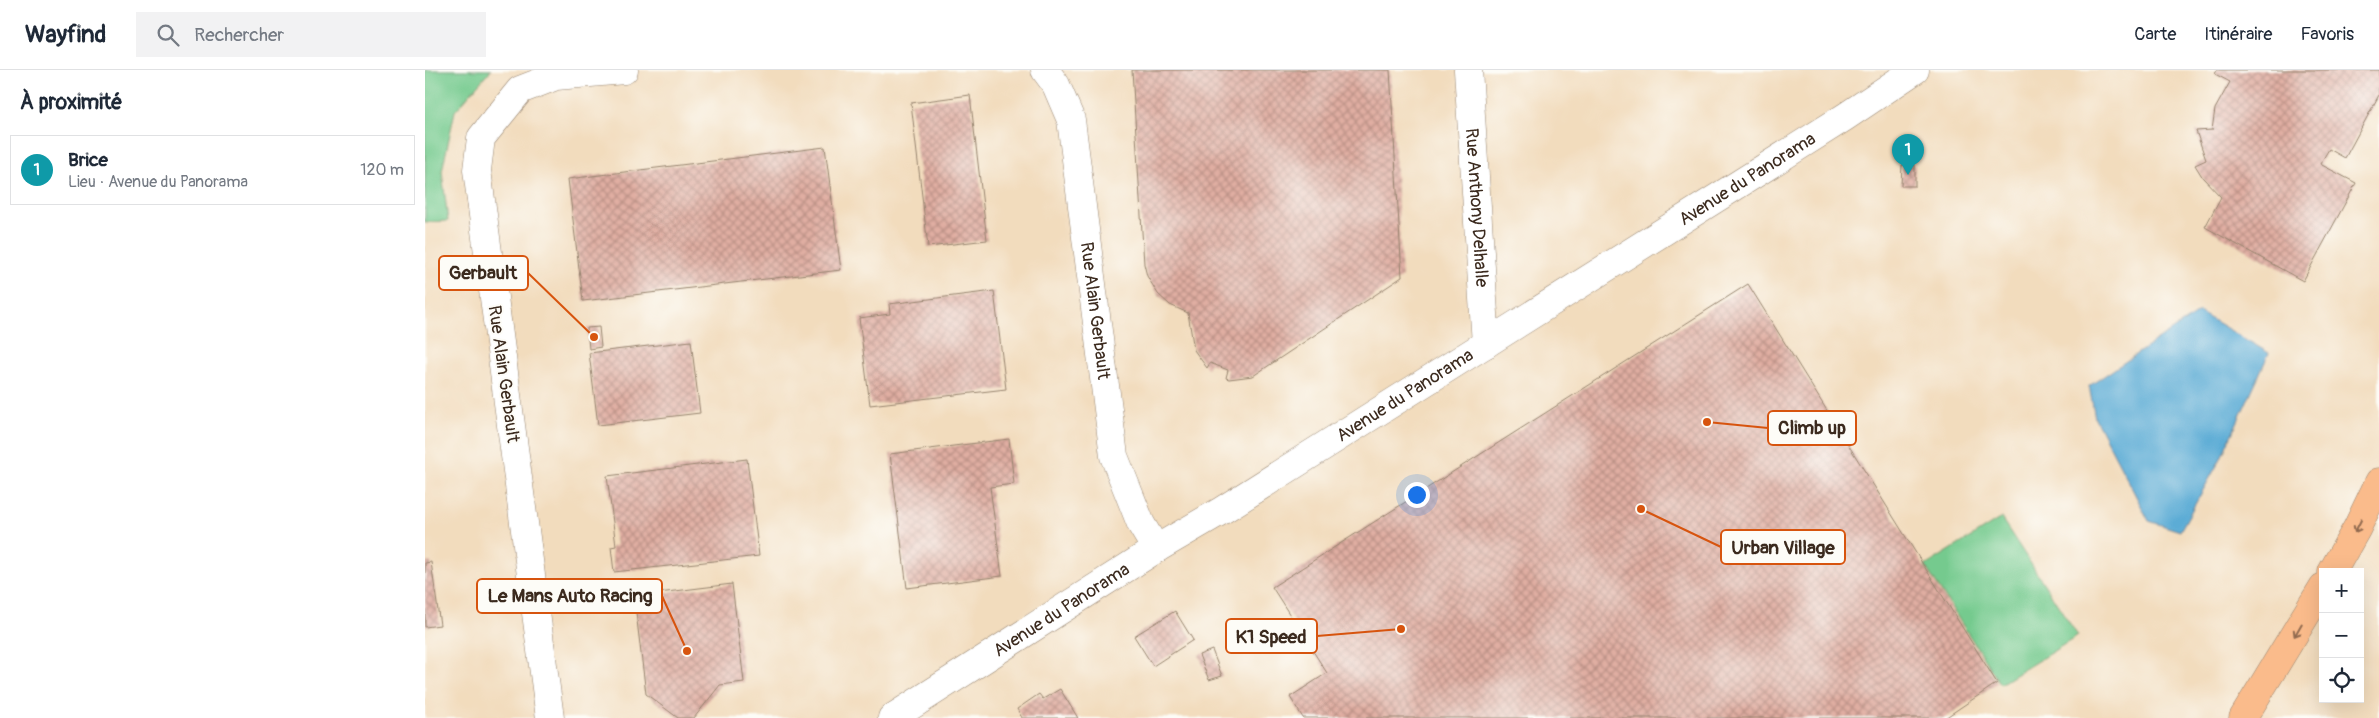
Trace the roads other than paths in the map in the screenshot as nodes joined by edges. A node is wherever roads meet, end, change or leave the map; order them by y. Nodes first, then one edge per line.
1 (624, 70) edge
2 (1045, 70) edge
3 (1468, 70) edge
4 (1915, 70) edge
5 (1486, 344) junction
6 (2379, 482) edge
7 (1156, 549) junction
8 (2334, 568) edge
9 (2319, 594) edge
10 (550, 718) edge
11 (892, 718) edge
12 (2243, 718) edge

1 - 10 street, Rue Alain Gerbault
2 - 7 street, Rue Alain Gerbault
3 - 5 street, Rue Anthony Delhalle
4 - 5 street, Avenue du Panorama
5 - 7 street, Avenue du Panorama
6 -> 8 highway
7 - 11 street, Avenue du Panorama
9 -> 12 highway

